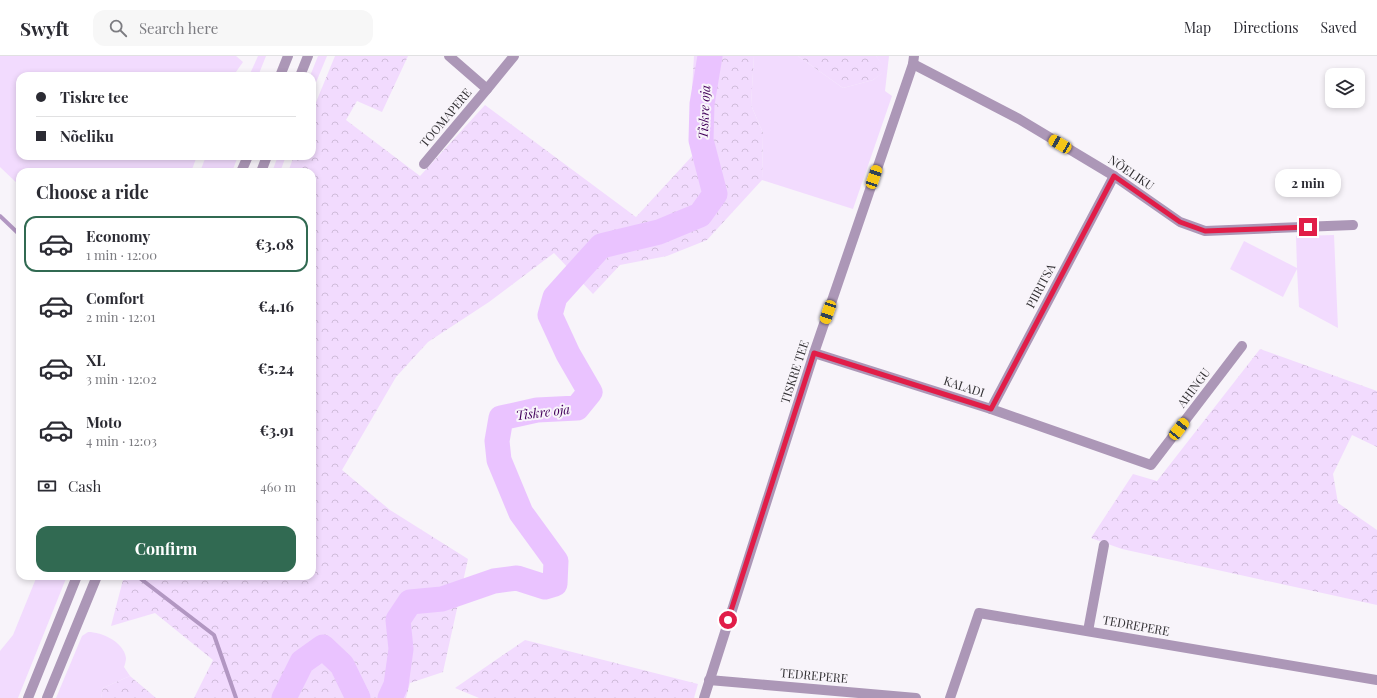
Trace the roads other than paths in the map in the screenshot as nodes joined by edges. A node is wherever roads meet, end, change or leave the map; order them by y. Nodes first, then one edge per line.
1 (288, 56) edge
2 (308, 56) edge
3 (449, 56) edge
4 (514, 56) edge
5 (914, 60) edge
6 (282, 72) edge
7 (302, 72) edge
8 (487, 89) junction
9 (424, 164) dead end
10 (1114, 176) junction
11 (1353, 225) dead end
12 (1242, 346) dead end
13 (814, 353) junction
14 (991, 409) junction
15 (1151, 465) joint
16 (1104, 545) dead end
17 (75, 580) edge
18 (95, 580) edge
19 (1088, 631) junction
20 (709, 680) junction
21 (1377, 680) edge
22 (28, 698) edge
23 (48, 698) edge
24 (704, 698) edge
25 (916, 698) edge
26 (950, 698) edge

1 - 6 street
2 - 7 street
3 - 8 street, TOOMAPERE
4 - 8 street, TOOMAPERE
5 - 10 street, NÕELIKU
5 - 13 street, TISKRE TEE
8 - 9 street, TOOMAPERE
10 - 11 street, NÕELIKU
10 - 14 street, PIIRITSA
12 - 15 street, AHINGU
13 - 14 street, KALADI
13 - 20 street, TISKRE TEE
14 - 15 street, KALADI
16 - 19 street
17 - 22 street
18 - 23 street
19 - 21 street, TEDREPERE
19 - 26 street, TEDREPERE
20 - 24 street, TISKRE TEE
20 - 25 street, TEDREPERE

